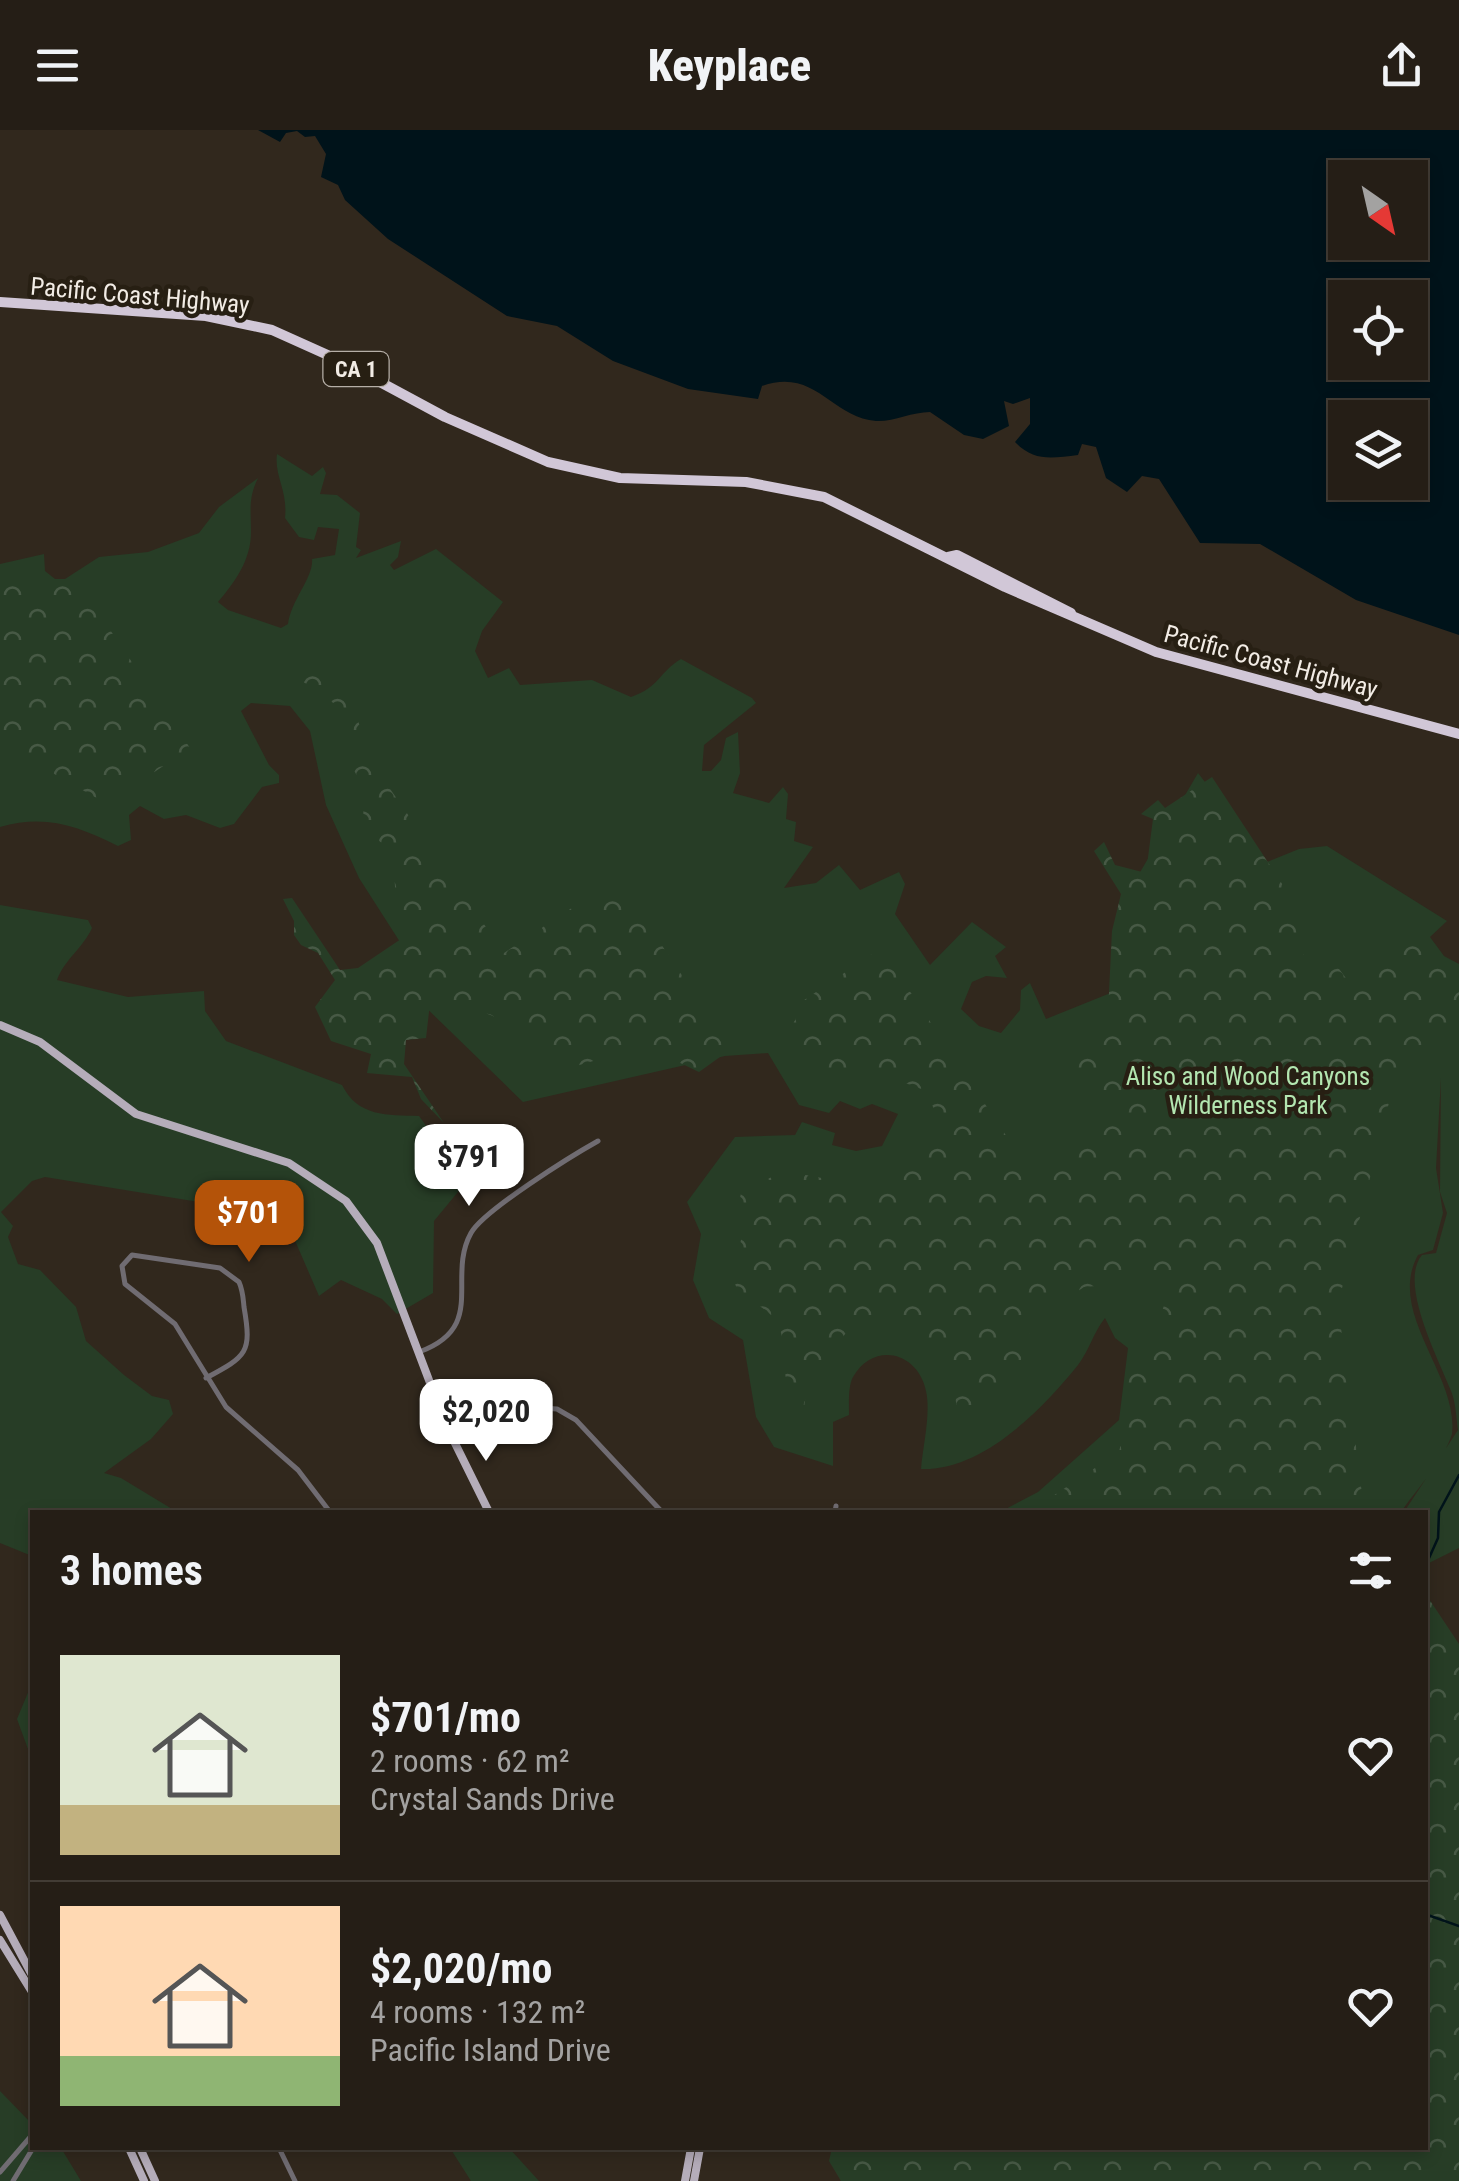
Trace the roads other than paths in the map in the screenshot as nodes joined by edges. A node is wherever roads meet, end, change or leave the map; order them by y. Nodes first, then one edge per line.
1 (0, 302) edge
2 (978, 571) junction
3 (1017, 584) junction
4 (1035, 600) junction
5 (1065, 608) junction
6 (1076, 617) junction
7 (1459, 734) edge
8 (0, 1024) edge
9 (598, 1142) dead end
10 (419, 1352) junction
11 (206, 1378) junction
12 (452, 1438) junction
13 (328, 1510) edge
14 (485, 1510) edge
15 (660, 1510) edge
16 (0, 1915) edge
17 (0, 1940) edge
18 (30, 1971) edge
19 (30, 1989) edge
20 (30, 2138) edge
21 (32, 2150) edge
22 (130, 2150) edge
23 (141, 2150) edge
24 (280, 2150) edge
25 (691, 2150) edge
26 (700, 2150) edge
27 (0, 2172) edge
28 (13, 2181) edge
29 (144, 2181) edge
30 (155, 2181) edge
31 (295, 2181) edge
32 (685, 2181) edge
33 (694, 2181) edge

1 - 2 highway, Pacific Coast Highway / CA 1
2 - 3 highway, Pacific Coast Highway / CA 1
2 - 4 highway, Pacific Coast Highway / CA 1
3 - 4 highway
3 - 5 highway, Pacific Coast Highway / CA 1
4 - 5 highway
4 - 6 highway, Pacific Coast Highway / CA 1
5 - 6 highway, Pacific Coast Highway / CA 1
6 - 7 highway, Pacific Coast Highway / CA 1
8 - 10 main road
9 - 10 street
10 - 12 main road
11 - 11 street
11 - 13 street
12 - 14 main road
12 - 15 street
16 - 18 main road
17 - 19 main road
20 - 27 street
21 - 28 street
22 - 29 main road
23 - 30 main road
24 - 31 street
25 - 32 main road
26 - 33 main road

